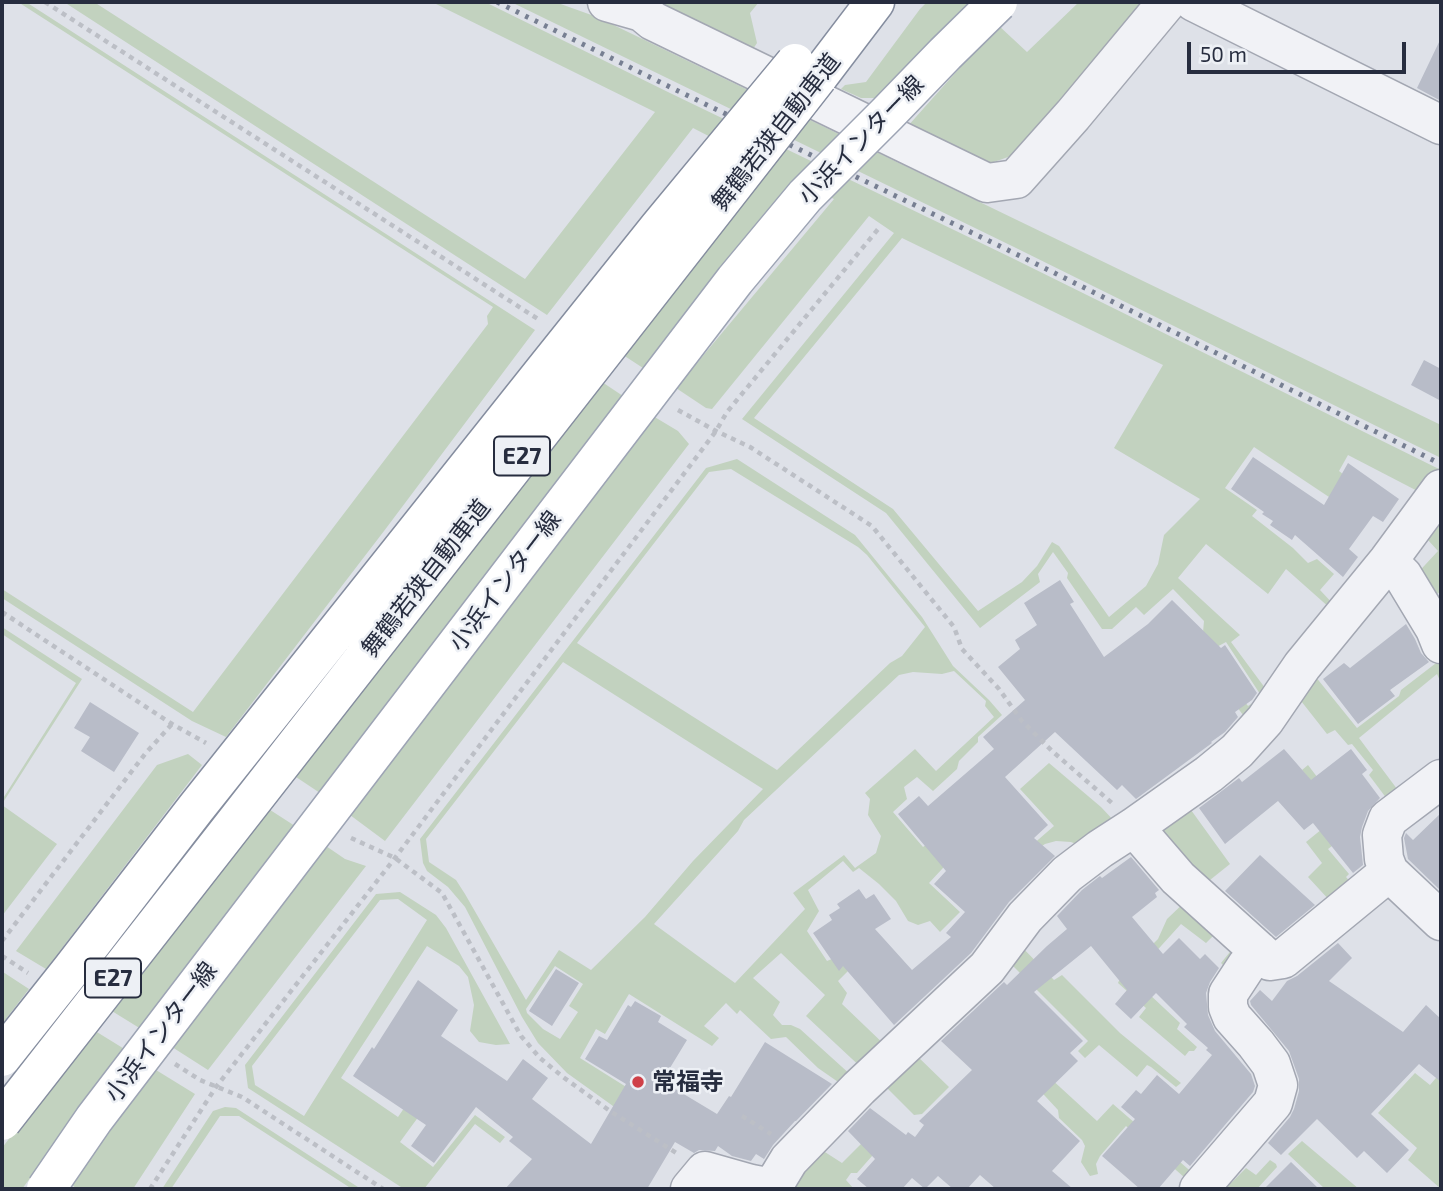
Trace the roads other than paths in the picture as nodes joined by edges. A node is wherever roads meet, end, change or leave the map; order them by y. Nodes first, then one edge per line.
1 (998, 2) edge
2 (1167, 2) edge
3 (1194, 2) edge
4 (869, 4) edge
5 (629, 5) edge
6 (807, 70) junction
7 (1441, 125) edge
8 (1441, 489) edge
9 (1388, 561) junction
10 (1441, 644) edge
11 (1441, 779) edge
12 (1134, 827) junction
13 (1389, 872) junction
14 (1441, 921) edge
15 (1259, 951) junction
16 (2, 1058) edge
17 (2, 1121) edge
18 (698, 1180) edge
19 (46, 1189) edge
20 (772, 1189) edge
21 (1199, 1189) edge

1 - 19 main road, 小浜インター線, bridge
2 - 5 street
3 - 7 street
4 - 6 main road, 舞鶴若狭自動車道 / E27
6 - 16 main road, 舞鶴若狭自動車道 / E27, bridge
6 - 17 main road, 舞鶴若狭自動車道 / E27, bridge
8 - 9 street
9 - 10 street
9 - 12 street
11 - 13 street
12 - 15 street
12 - 20 street
13 - 14 street
13 - 15 street
15 - 21 street
18 - 20 street

